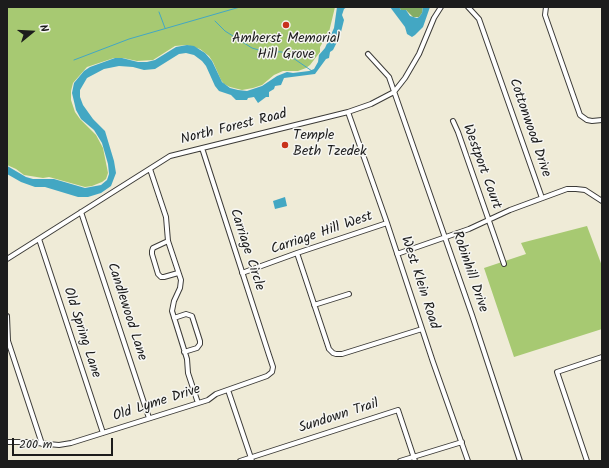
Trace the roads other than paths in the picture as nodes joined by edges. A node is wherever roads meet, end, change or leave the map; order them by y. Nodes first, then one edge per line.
1 (441, 7) edge
2 (468, 7) edge
3 (546, 7) edge
4 (368, 54) dead end
5 (394, 92) junction
6 (348, 112) junction
7 (602, 120) edge
8 (453, 122) dead end
9 (202, 148) junction
10 (150, 169) junction
11 (542, 198) junction
12 (602, 201) edge
13 (81, 212) junction
14 (489, 220) junction
15 (387, 223) junction
16 (445, 237) junction
17 (39, 239) junction
18 (168, 241) junction
19 (297, 253) junction
20 (398, 254) junction
21 (7, 259) edge
22 (504, 264) dead end
23 (242, 272) junction
24 (178, 273) junction
25 (349, 294) dead end
26 (314, 305) junction
27 (7, 316) edge
28 (174, 318) junction
29 (422, 329) junction
30 (184, 352) junction
31 (602, 357) edge
32 (270, 358) joint
33 (228, 390) junction
34 (198, 403) junction
35 (149, 418) junction
36 (103, 433) junction
37 (7, 442) edge
38 (462, 442) junction
39 (42, 444) junction
40 (252, 459) edge
41 (414, 459) edge
42 (240, 461) edge
43 (400, 461) edge
44 (468, 461) edge
45 (520, 461) edge
46 (587, 461) edge

1 - 5 street, North Forest Road
2 - 11 street, Cottonwood Drive
3 - 7 street
4 - 5 street, Robinhill Drive
5 - 6 street, North Forest Road
5 - 16 street, Robinhill Drive
6 - 9 street, North Forest Road
6 - 15 street, West Klein Road
8 - 14 street, Westport Court
9 - 10 street, North Forest Road
9 - 23 street, Carriage Circle
10 - 13 street, North Forest Road
10 - 18 street
11 - 12 street, Cottonwood Drive
11 - 14 street
13 - 17 street, North Forest Road
13 - 35 street, Candlewood Lane
14 - 16 street
14 - 22 street, Westport Court
15 - 19 street, Carriage Hill West
15 - 20 street, West Klein Road
16 - 20 street
16 - 45 street, Robinhill Drive
17 - 21 street, North Forest Road
17 - 36 street, Old Spring Lane
18 - 24 street
18 - 24 street
19 - 23 street, Carriage Hill West
19 - 26 street
20 - 29 street, West Klein Road
23 - 32 street, Carriage Circle
24 - 28 street
25 - 26 street
26 - 29 street
27 - 39 street
28 - 30 street
28 - 30 street
29 - 38 street, West Klein Road
30 - 34 street
31 - 46 street
32 - 33 street, Old Lyme Drive
33 - 34 street, Old Lyme Drive
33 - 40 street
34 - 35 street, Old Lyme Drive
35 - 36 street, Old Lyme Drive
36 - 39 street, Old Lyme Drive
37 - 39 street, Old Lyme Drive
38 - 41 street
38 - 44 street, West Klein Road
40 - 41 street, Sundown Trail
40 - 42 street, Sundown Trail
41 - 43 street

